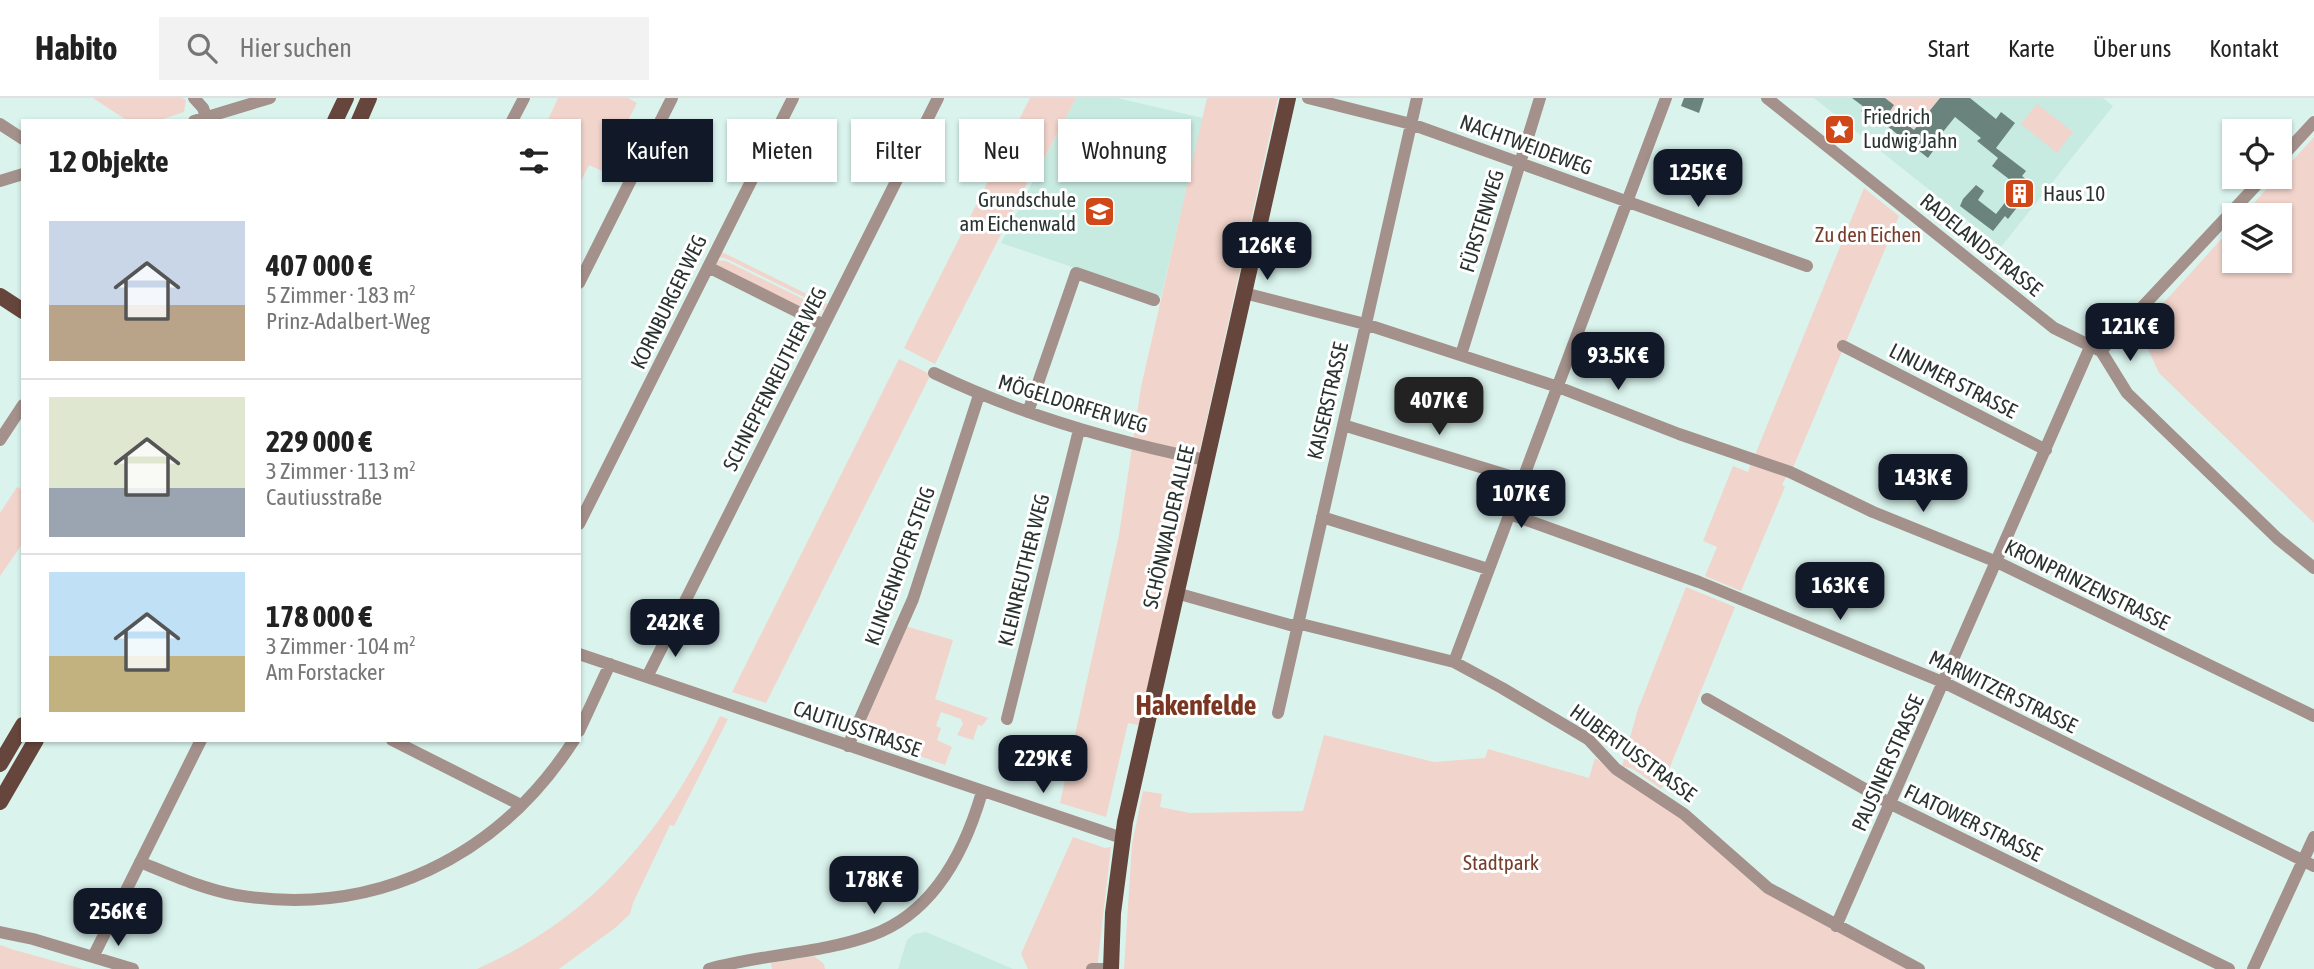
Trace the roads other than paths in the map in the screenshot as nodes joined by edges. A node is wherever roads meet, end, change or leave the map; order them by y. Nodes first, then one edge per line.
1 (194, 98) edge
2 (270, 98) edge
3 (346, 98) edge
4 (369, 98) edge
5 (524, 98) edge
6 (672, 98) edge
7 (793, 98) edge
8 (938, 98) edge
9 (1288, 98) edge
10 (1308, 98) edge
11 (1417, 98) edge
12 (1540, 98) edge
13 (1666, 98) edge
14 (1767, 98) edge
15 (200, 119) edge
16 (336, 119) edge
17 (360, 119) edge
18 (513, 119) edge
19 (2314, 122) edge
20 (0, 124) edge
21 (1411, 124) junction
22 (21, 138) edge
23 (2292, 146) edge
24 (1520, 163) junction
25 (21, 175) edge
26 (0, 181) edge
27 (2252, 189) edge
28 (1627, 202) junction
29 (1807, 266) dead end
30 (708, 267) junction
31 (581, 279) edge
32 (0, 284) edge
33 (1244, 293) junction
34 (0, 296) edge
35 (21, 297) edge
36 (1154, 300) dead end
37 (21, 310) edge
38 (1365, 324) junction
39 (824, 325) junction
40 (1843, 346) dead end
41 (2096, 348) junction
42 (1461, 355) junction
43 (934, 373) dead end
44 (1558, 387) junction
45 (979, 395) junction
46 (21, 408) edge
47 (1028, 412) junction
48 (1343, 425) junction
49 (1079, 430) junction
50 (0, 440) edge
51 (2046, 450) junction
52 (1206, 460) junction
53 (1523, 480) junction
54 (1510, 514) junction
55 (1322, 517) junction
56 (581, 520) edge
57 (1997, 562) junction
58 (2314, 568) edge
59 (1488, 569) junction
60 (1176, 593) junction
61 (1298, 625) junction
62 (581, 655) edge
63 (1454, 662) junction
64 (610, 664) junction
65 (647, 677) junction
66 (1945, 683) junction
67 (1707, 699) dead end
68 (1278, 713) dead end
69 (2314, 716) edge
70 (1007, 719) dead end
71 (581, 727) edge
72 (21, 728) edge
73 (35, 742) edge
74 (200, 742) edge
75 (396, 742) edge
76 (573, 742) edge
77 (848, 746) junction
78 (0, 764) edge
79 (982, 792) junction
80 (0, 802) edge
81 (1891, 804) junction
82 (521, 805) junction
83 (2314, 837) edge
84 (1122, 838) junction
85 (140, 862) junction
86 (2309, 863) edge
87 (0, 923) edge
88 (1836, 926) junction
89 (0, 932) edge
90 (33, 939) junction
91 (93, 957) junction
92 (133, 969) edge
93 (709, 969) edge
94 (1092, 969) edge
95 (1109, 969) edge
96 (1919, 969) edge
97 (2229, 969) edge
98 (2253, 969) edge

1 - 15 street
2 - 15 street
3 - 16 main road
4 - 17 main road
5 - 18 street
6 - 31 street
7 - 30 street, KORNBURGER WEG
8 - 39 street, SCHNEPFENREUTHER WEG
9 - 33 main road, SCHÖNWALDER ALLEE
10 - 21 street, NACHTWEIDEWEG
11 - 21 street, KAISERSTRASSE
12 - 24 street, FÜRSTENWEG
13 - 28 street
14 - 41 street, RADELANDSTRASSE
19 - 23 street
20 - 22 street
21 - 24 street, NACHTWEIDEWEG
21 - 38 street, KAISERSTRASSE
24 - 28 street, NACHTWEIDEWEG
24 - 42 street, FÜRSTENWEG
25 - 26 street
27 - 41 street, PAUSINER STRASSE
28 - 29 street, NACHTWEIDEWEG
28 - 44 street
30 - 39 street
30 - 56 street, KORNBURGER WEG
32 - 35 main road
33 - 38 street, KRONPRINZENSTRASSE
33 - 52 main road, SCHÖNWALDER ALLEE
34 - 37 main road
36 - 47 street
38 - 42 street, KRONPRINZENSTRASSE
38 - 48 street, KAISERSTRASSE
39 - 65 street, SCHNEPFENREUTHER WEG
40 - 51 street, LINUMER STRASSE
41 - 51 street, PAUSINER STRASSE
41 - 58 street
42 - 44 street, KRONPRINZENSTRASSE
43 - 45 street, MÖGELDORFER WEG
44 - 53 street
44 - 57 street, KRONPRINZENSTRASSE
45 - 47 street, MÖGELDORFER WEG
45 - 77 street, KLINGENHOFER STEIG
46 - 50 street
47 - 49 street, MÖGELDORFER WEG
48 - 53 street
48 - 55 street, KAISERSTRASSE
49 - 52 street, MÖGELDORFER WEG
49 - 70 street, KLEINREUTHER WEG
51 - 57 street, PAUSINER STRASSE
52 - 60 main road, SCHÖNWALDER ALLEE
53 - 54 street
54 - 59 street
54 - 66 street, MARWITZER STRASSE
55 - 59 street
55 - 61 street, KAISERSTRASSE
57 - 66 street, PAUSINER STRASSE
57 - 69 street, KRONPRINZENSTRASSE
59 - 63 street
60 - 61 street, HUBERTUSSTRASSE
60 - 84 main road, SCHÖNWALDER ALLEE
61 - 63 street, HUBERTUSSTRASSE
61 - 68 street, KAISERSTRASSE
62 - 64 street, CAUTIUSSTRASSE
63 - 88 street, HUBERTUSSTRASSE
64 - 65 street, CAUTIUSSTRASSE
64 - 71 street
65 - 77 street, CAUTIUSSTRASSE
66 - 81 street, PAUSINER STRASSE
66 - 86 street, MARWITZER STRASSE
67 - 81 street, FLATOWER STRASSE
72 - 78 main road
73 - 80 main road
74 - 85 street
75 - 82 street
76 - 82 street
77 - 79 street, CAUTIUSSTRASSE
79 - 84 street, CAUTIUSSTRASSE
79 - 93 street
81 - 88 street, PAUSINER STRASSE
81 - 97 street, FLATOWER STRASSE
82 - 85 street
83 - 86 street
84 - 95 main road, SCHÖNWALDER ALLEE
85 - 91 street
86 - 98 street
87 - 90 street
88 - 96 street, HUBERTUSSTRASSE
89 - 90 street
90 - 91 street
91 - 92 street
94 - 95 street

